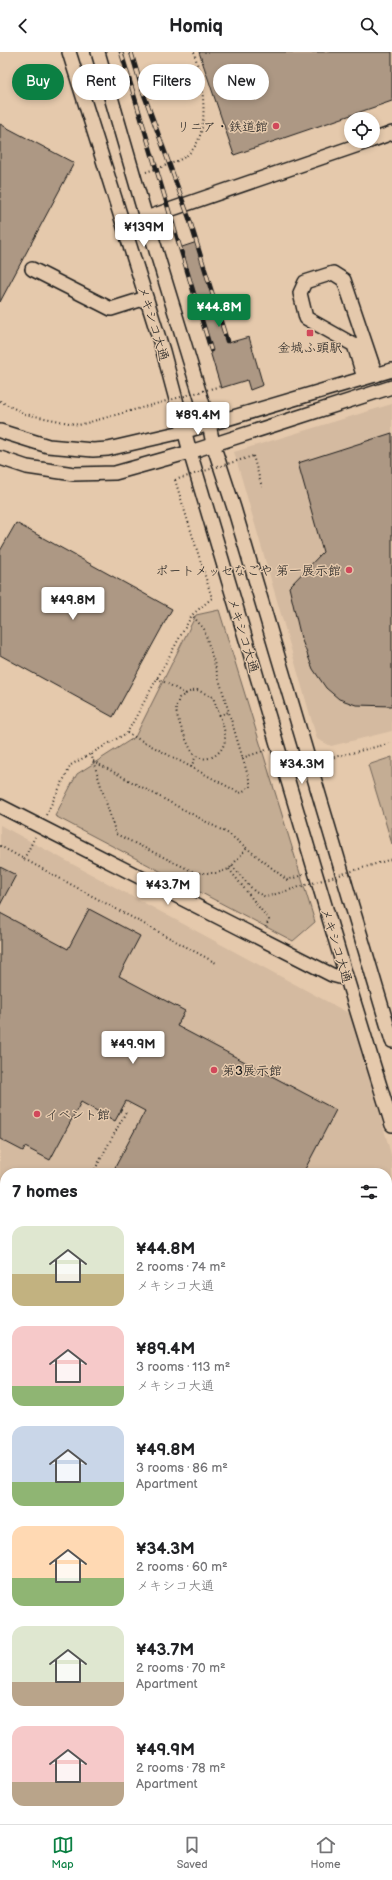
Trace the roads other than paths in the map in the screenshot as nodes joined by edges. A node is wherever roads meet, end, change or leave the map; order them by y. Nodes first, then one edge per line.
1 (69, 52) edge
2 (98, 52) edge
3 (392, 133) edge
4 (380, 137) edge
5 (350, 148) edge
6 (146, 218) junction
7 (32, 269) dead end
8 (146, 298) junction
9 (392, 370) edge
10 (370, 377) junction
11 (392, 387) edge
12 (209, 424) junction
13 (0, 431) edge
14 (186, 431) junction
15 (213, 444) junction
16 (190, 452) junction
17 (0, 458) edge
18 (0, 806) edge
19 (347, 980) junction
20 (392, 1041) edge
21 (392, 1126) edge

1 - 8 street, メキシコ大通
2 - 6 street, メキシコ大通
3 - 4 street
5 - 6 street
6 - 12 street, メキシコ大通
7 - 8 street
8 - 14 street, メキシコ大通
9 - 10 street
10 - 10 street
10 - 12 street
11 - 15 street
12 - 14 street
12 - 15 street, メキシコ大通
13 - 14 street
14 - 16 street, メキシコ大通
15 - 16 street
15 - 20 street, メキシコ大通
16 - 17 street
16 - 19 street, メキシコ大通
18 - 19 street
19 - 21 street, メキシコ大通

